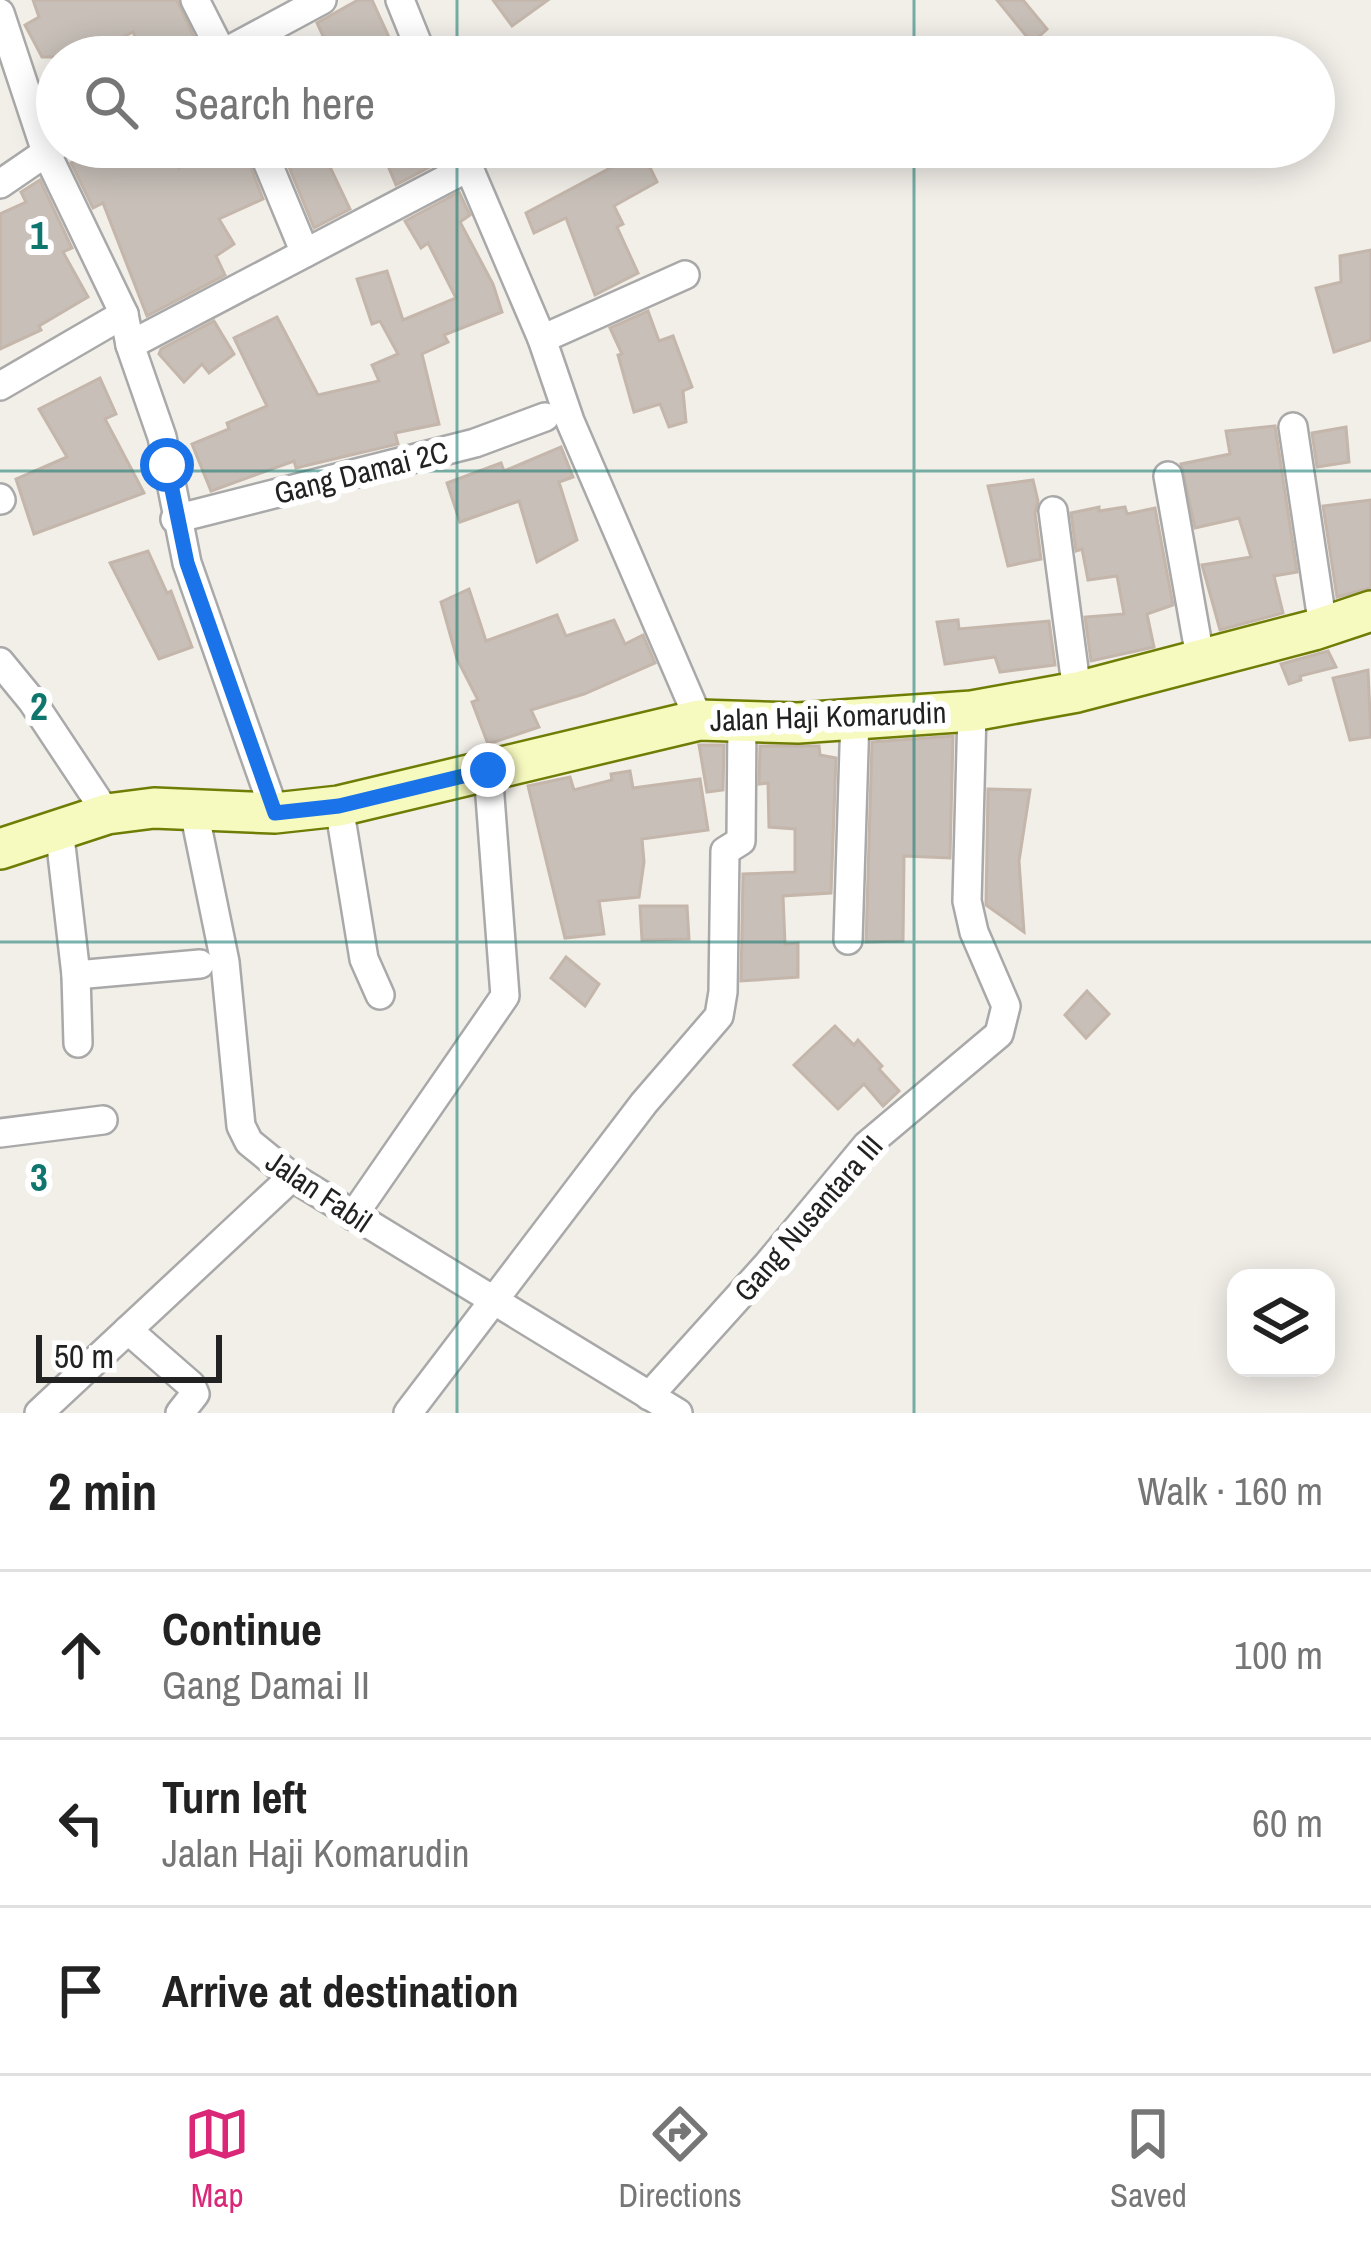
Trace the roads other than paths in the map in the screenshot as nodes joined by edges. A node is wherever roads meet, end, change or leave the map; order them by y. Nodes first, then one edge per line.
1 (195, 0) edge
2 (322, 0) edge
3 (400, 0) edge
4 (0, 13) edge
5 (212, 36) edge
6 (257, 36) edge
7 (415, 36) edge
8 (36, 108) edge
9 (36, 159) edge
10 (60, 168) edge
11 (270, 168) edge
12 (447, 168) edge
13 (470, 168) edge
14 (0, 184) edge
15 (305, 253) junction
16 (685, 275) dead end
17 (124, 314) junction
18 (542, 339) junction
19 (130, 345) junction
20 (0, 386) edge
21 (545, 416) dead end
22 (1293, 427) dead end
23 (1168, 476) dead end
24 (1053, 511) dead end
25 (175, 519) junction
26 (1371, 611) edge
27 (1323, 627) junction
28 (1200, 657) junction
29 (0, 662) edge
30 (1077, 692) junction
31 (972, 711) junction
32 (855, 717) junction
33 (699, 720) junction
34 (742, 720) junction
35 (488, 770) junction
36 (339, 806) junction
37 (194, 811) junction
38 (275, 813) junction
39 (107, 814) junction
40 (58, 829) junction
41 (0, 849) edge
42 (848, 940) dead end
43 (200, 964) dead end
44 (76, 975) junction
45 (380, 995) dead end
46 (78, 1043) dead end
47 (103, 1120) dead end
48 (0, 1133) edge
49 (292, 1177) junction
50 (353, 1216) junction
51 (495, 1303) junction
52 (128, 1330) junction
53 (649, 1396) junction
54 (39, 1413) edge
55 (180, 1413) edge
56 (407, 1413) edge
57 (678, 1413) edge

1 - 5 street
2 - 6 street
3 - 7 street
4 - 8 street
9 - 14 street
10 - 17 street
11 - 15 street
12 - 15 street
13 - 18 street
15 - 19 street
16 - 18 street
17 - 19 street
17 - 20 street
18 - 33 street
19 - 25 street
21 - 25 street, Gang Damai 2C
22 - 27 street
23 - 28 street
24 - 30 street
25 - 38 street
26 - 27 street, Jalan Haji Komarudin
27 - 28 street, Jalan Haji Komarudin
28 - 30 street, Jalan Haji Komarudin
29 - 39 street
30 - 31 street, Jalan Haji Komarudin
31 - 32 street, Jalan Haji Komarudin
31 - 53 street, Gang Nusantara III
32 - 34 street, Jalan Haji Komarudin
32 - 42 street
33 - 34 street, Jalan Haji Komarudin
33 - 35 street, Jalan Haji Komarudin
34 - 51 street
35 - 36 street, Jalan Haji Komarudin
35 - 50 street
36 - 38 street, Jalan Haji Komarudin
36 - 45 street
37 - 38 street, Jalan Haji Komarudin
37 - 39 street, Jalan Haji Komarudin
37 - 49 street, Jalan Fabil
39 - 40 street, Jalan Haji Komarudin
40 - 41 street, Jalan Haji Komarudin
40 - 44 street
43 - 44 street
44 - 46 street
47 - 48 street
49 - 50 street, Jalan Fabil
49 - 52 street
50 - 51 street, Jalan Fabil
51 - 53 street, Jalan Fabil
51 - 56 street
52 - 54 street
52 - 55 street
53 - 57 street, Jalan Fabil

